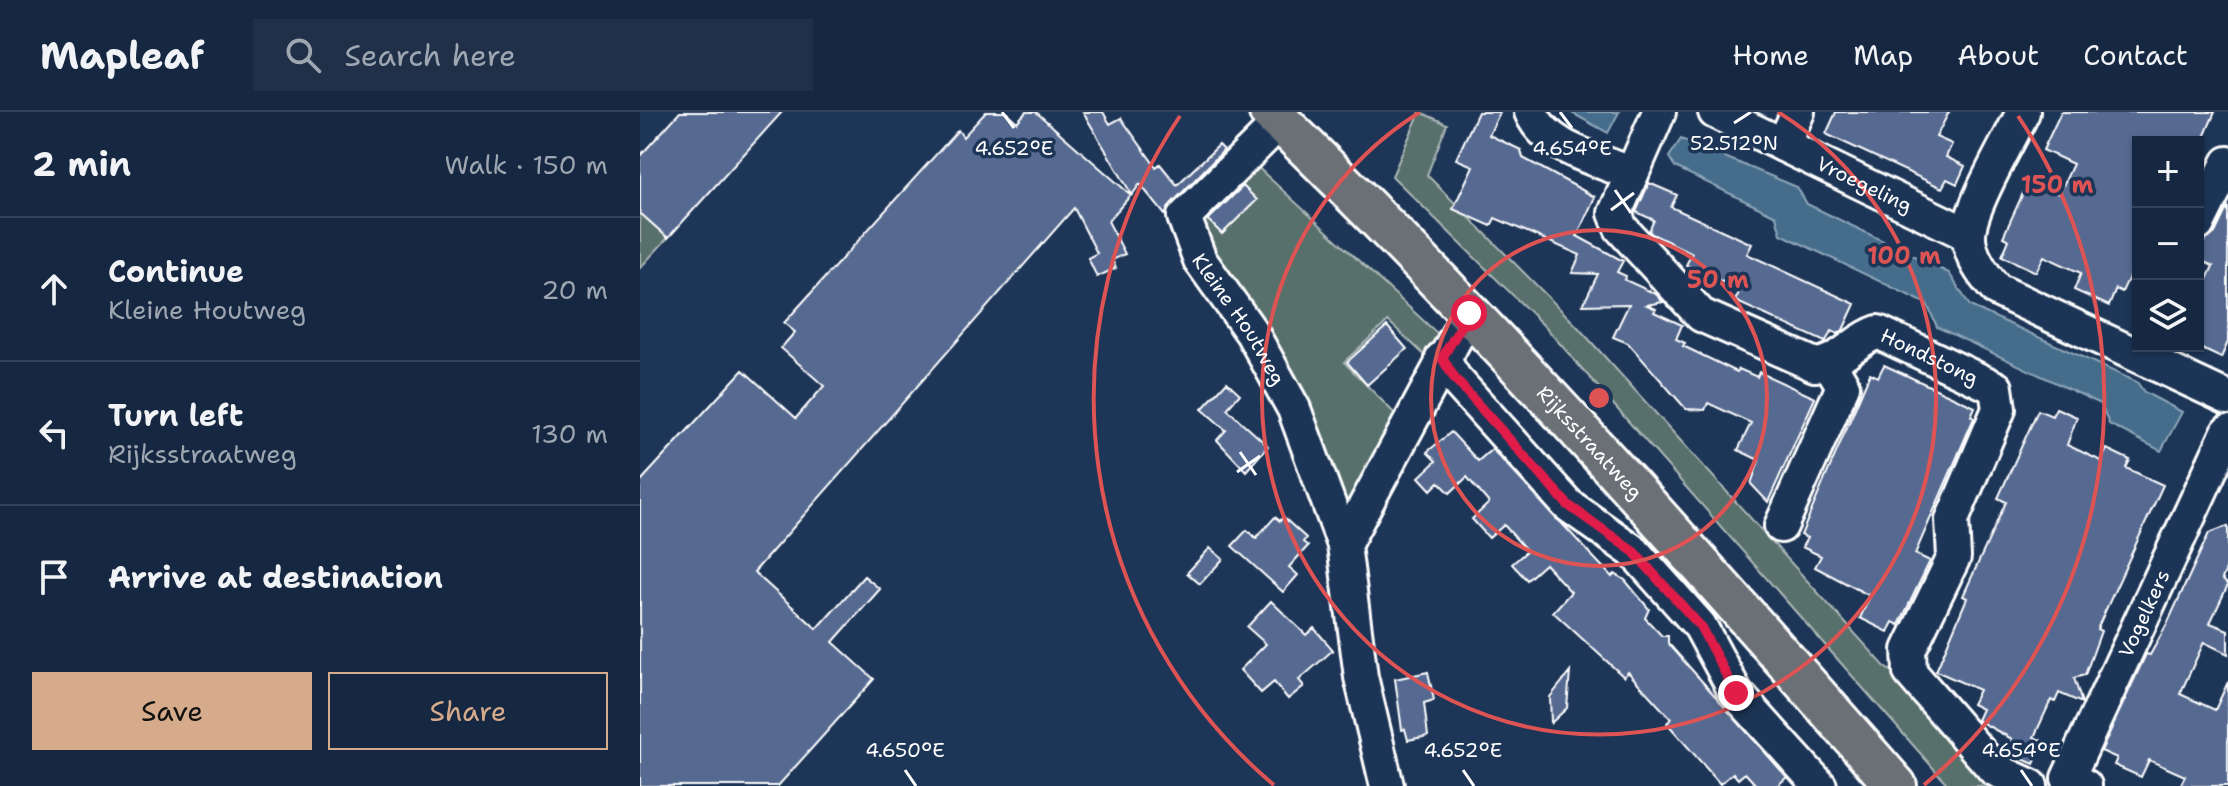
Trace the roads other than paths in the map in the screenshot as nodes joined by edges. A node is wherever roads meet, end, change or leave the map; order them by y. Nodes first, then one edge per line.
1 (1531, 112) edge
2 (1659, 112) edge
3 (1715, 112) edge
4 (1798, 112) edge
5 (2023, 112) edge
6 (1275, 117) edge
7 (1783, 145) junction
8 (2228, 163) edge
9 (1632, 174) junction
10 (2204, 212) edge
11 (1969, 235) junction
12 (1469, 313) junction
13 (2132, 348) edge
14 (2140, 352) edge
15 (1442, 358) junction
16 (1830, 364) junction
17 (2228, 398) edge
18 (2228, 432) edge
19 (1781, 526) dead end
20 (1344, 545) junction
21 (2065, 783) edge
22 (1387, 786) edge
23 (1820, 786) edge
24 (1896, 786) edge
25 (2031, 786) edge

1 - 9 street
2 - 9 street
3 - 7 street, Vroegeling
4 - 7 street
5 - 11 street
6 - 12 main road, Rijksstraatweg
6 - 20 street, Kleine Houtweg
7 - 11 street, Vroegeling
8 - 10 street
9 - 16 street
11 - 13 street
12 - 15 street
12 - 24 main road, Rijksstraatweg
14 - 17 street
15 - 20 street
15 - 23 street
16 - 19 street
16 - 25 street, Hondstong
18 - 21 street, Vogelkers
20 - 22 street, Kleine Houtweg

